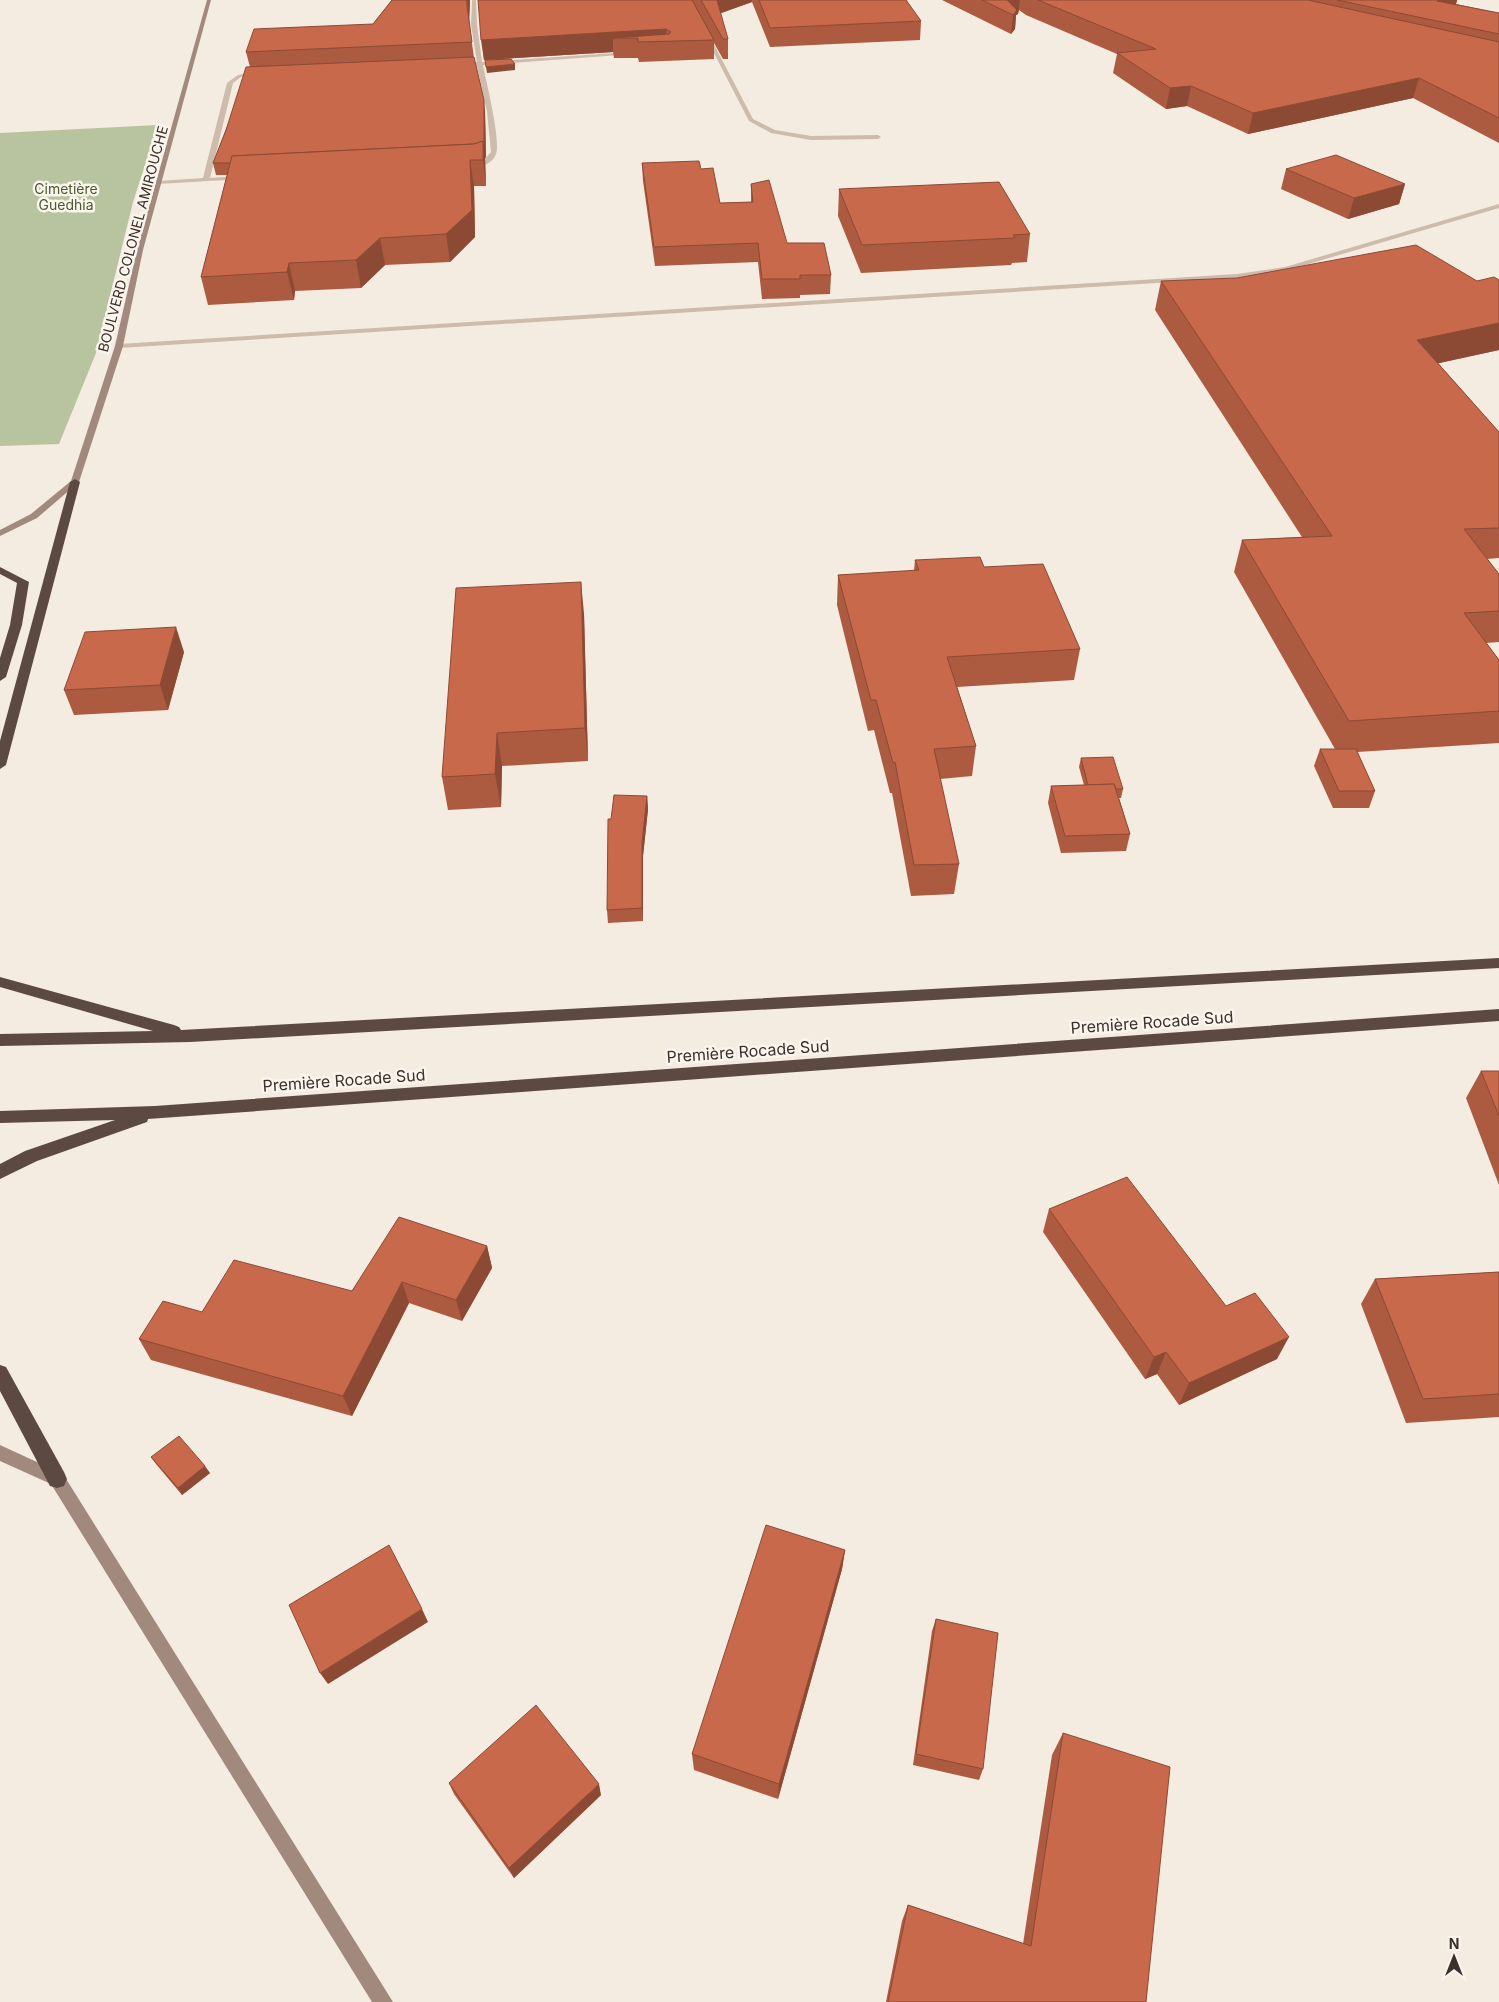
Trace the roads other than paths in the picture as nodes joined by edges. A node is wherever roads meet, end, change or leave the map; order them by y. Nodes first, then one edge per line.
1 (209, 0) edge
2 (474, 0) edge
3 (703, 29) edge
4 (638, 54) edge
5 (480, 64) junction
6 (451, 65) edge
7 (268, 73) edge
8 (878, 137) dead end
9 (466, 167) edge
10 (254, 178) edge
11 (206, 181) junction
12 (159, 183) junction
13 (1499, 206) edge
14 (120, 346) junction
15 (75, 482) junction
16 (0, 533) edge
17 (0, 570) edge
18 (0, 677) edge
19 (0, 765) edge
20 (1499, 963) edge
21 (0, 982) edge
22 (1499, 1016) edge
23 (190, 1036) junction
24 (0, 1040) edge
25 (155, 1112) junction
26 (0, 1116) edge
27 (0, 1172) edge
28 (0, 1373) edge
29 (0, 1453) edge
30 (57, 1479) junction
31 (383, 2002) edge

1 - 12 main road, BOULVERD COLONEL AMIROUCHE
2 - 5 street
3 - 8 street
4 - 5 street
5 - 6 street
5 - 9 street
7 - 11 street
10 - 11 street
11 - 12 street
12 - 14 main road, BOULVERD COLONEL AMIROUCHE
13 - 14 street
14 - 15 main road, BOULVERD COLONEL AMIROUCHE
15 - 16 main road
15 - 19 highway
17 - 18 highway
20 - 23 highway
21 - 23 highway
22 - 25 highway, Première Rocade Sud
23 - 24 highway
25 - 26 highway, Première Rocade Sud
25 - 27 highway
28 - 30 highway
29 - 30 main road
30 - 31 main road

